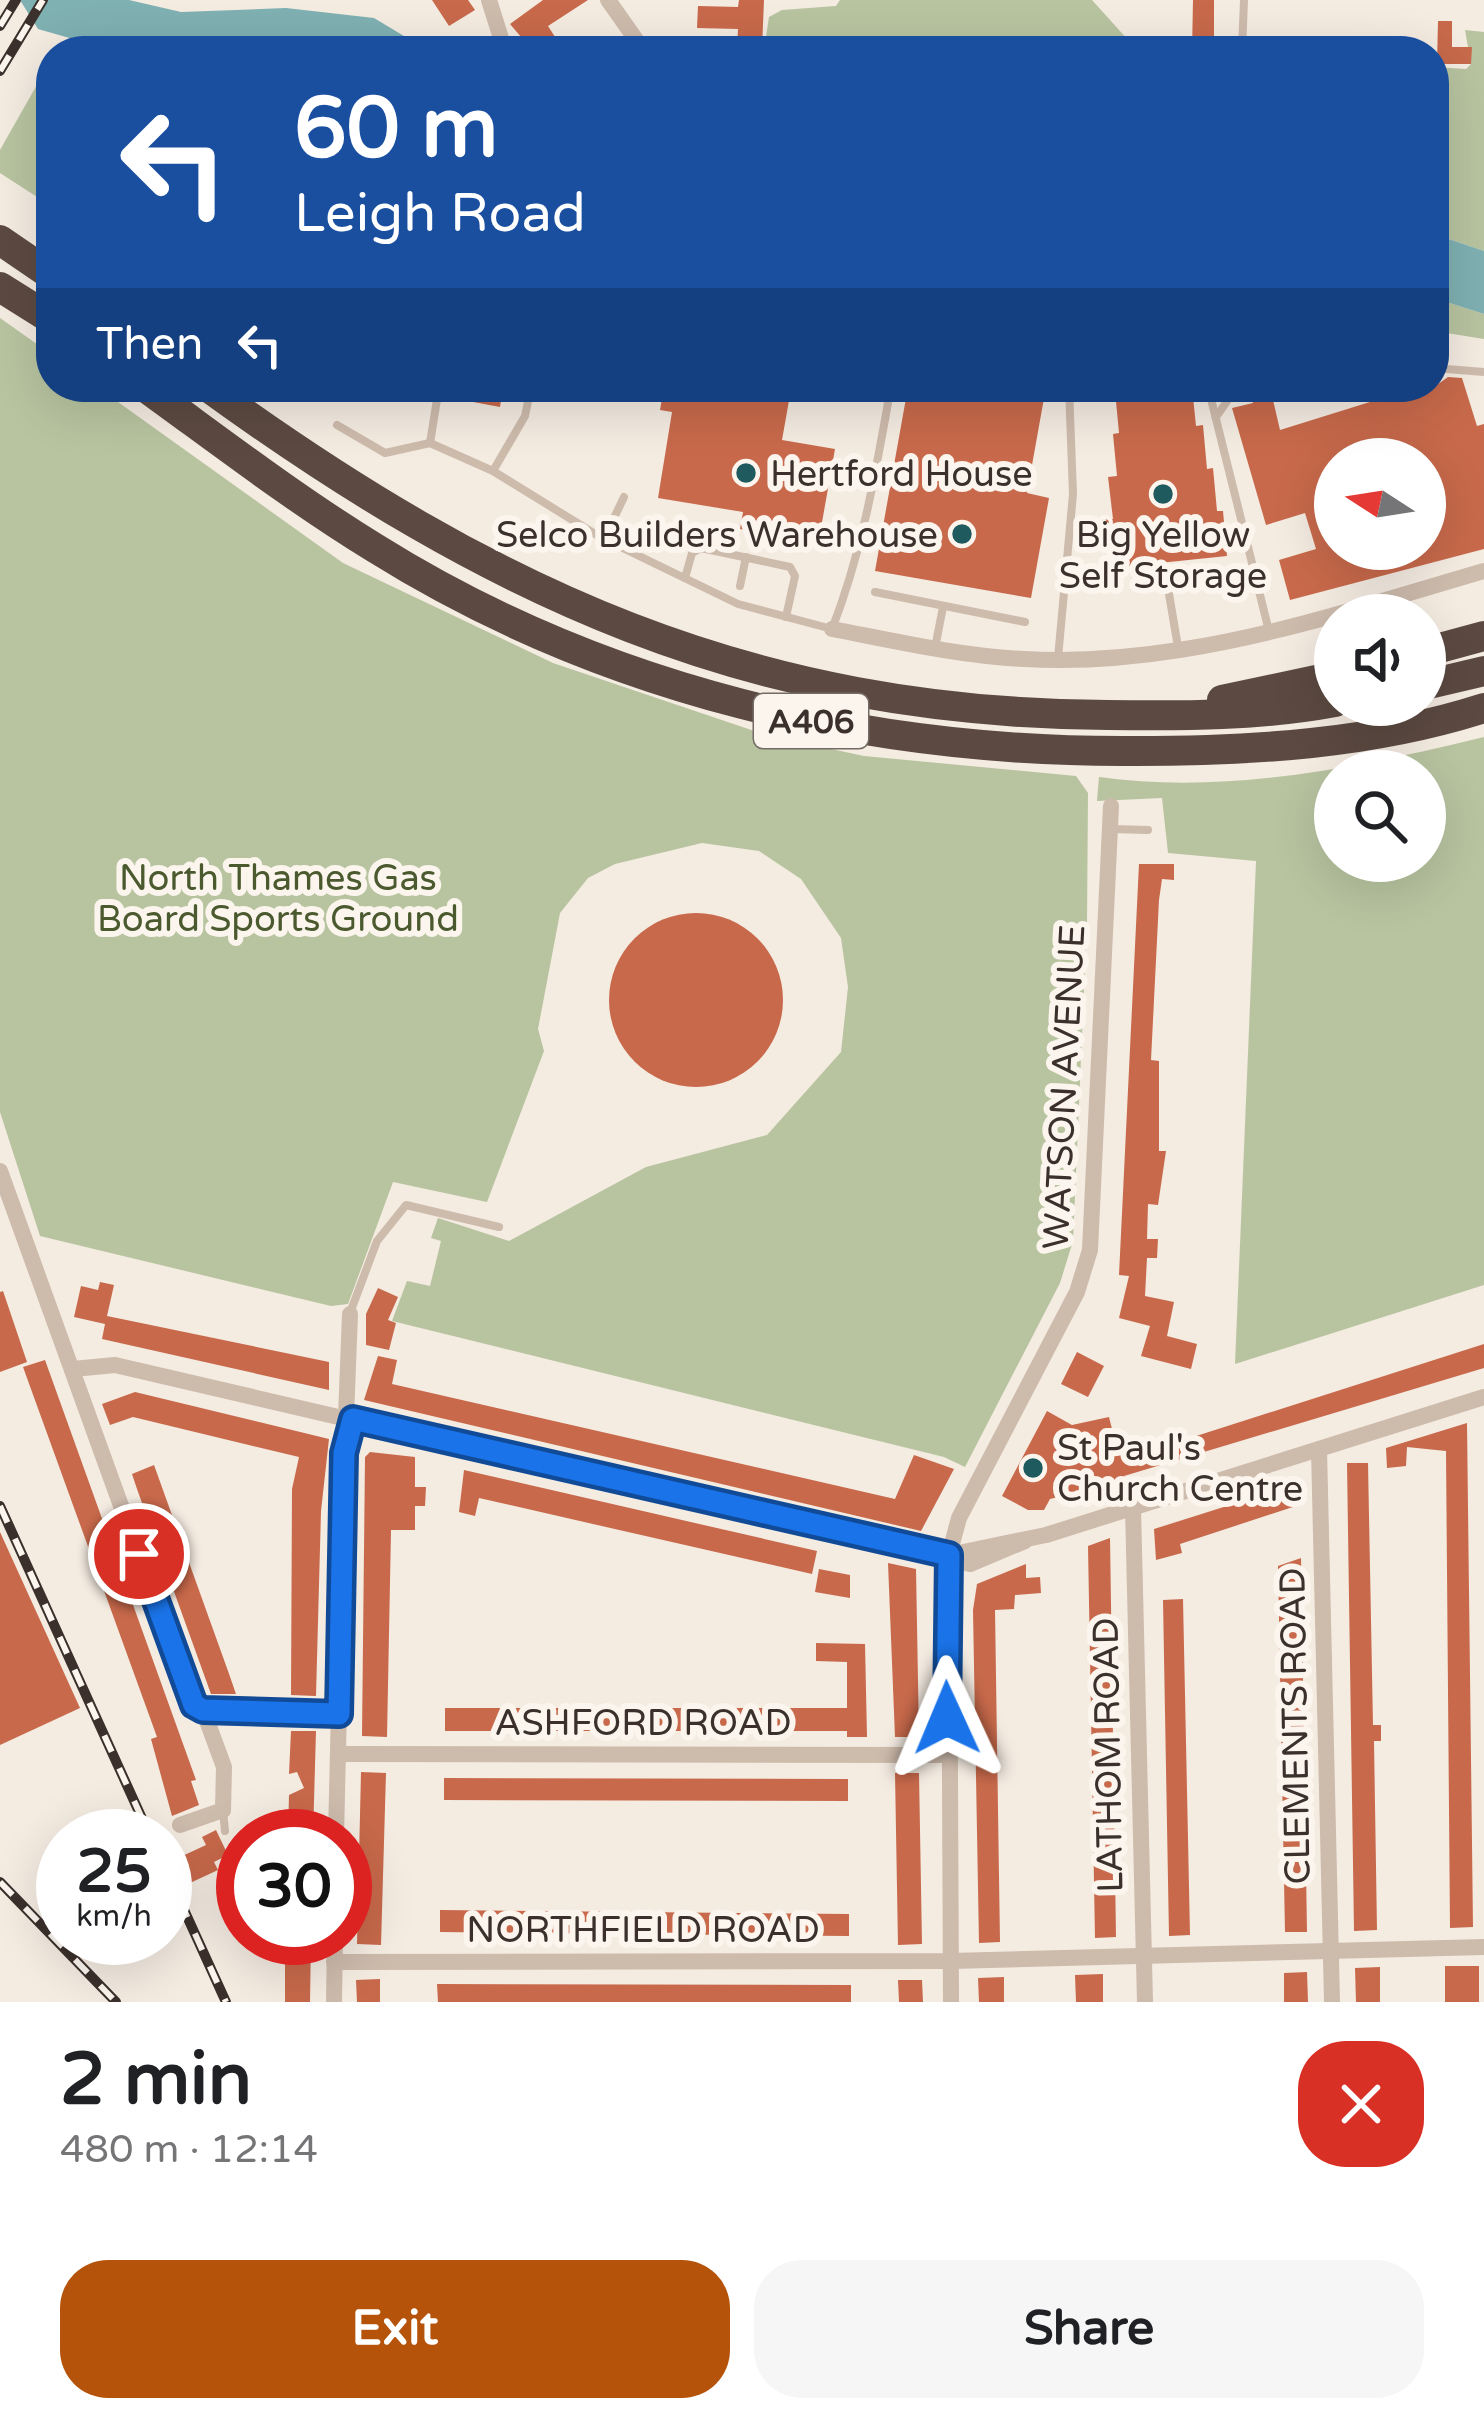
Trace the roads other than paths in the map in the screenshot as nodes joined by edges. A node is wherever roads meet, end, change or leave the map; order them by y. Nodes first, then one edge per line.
1 (489, 0) edge
2 (608, 0) edge
3 (1244, 0) edge
4 (500, 36) edge
5 (633, 36) edge
6 (1243, 36) edge
7 (0, 240) edge
8 (36, 264) edge
9 (0, 286) edge
10 (36, 309) edge
11 (1449, 369) edge
12 (1484, 372) edge
13 (167, 402) edge
14 (230, 402) edge
15 (437, 402) edge
16 (528, 402) edge
17 (887, 402) edge
18 (1070, 402) edge
19 (1212, 402) edge
20 (1227, 402) edge
21 (1216, 418) junction
22 (337, 424) dead end
23 (430, 443) junction
24 (493, 471) junction
25 (624, 497) dead end
26 (604, 539) junction
27 (746, 557) junction
28 (1210, 570) dead end
29 (1484, 571) edge
30 (685, 578) junction
31 (740, 586) dead end
32 (875, 592) dead end
33 (1406, 594) edge
34 (943, 607) junction
35 (786, 616) junction
36 (1314, 621) edge
37 (1025, 622) dead end
38 (832, 629) junction
39 (1270, 633) junction
40 (1484, 636) edge
41 (1446, 646) edge
42 (1178, 649) junction
43 (935, 650) junction
44 (1058, 660) junction
45 (1484, 671) edge
46 (1446, 680) edge
47 (1314, 681) edge
48 (1314, 706) edge
49 (1484, 708) edge
50 (1171, 716) junction
51 (1484, 726) edge
52 (1260, 751) junction
53 (1111, 806) dead end
54 (1110, 829) junction
55 (1148, 830) dead end
56 (0, 1171) edge
57 (499, 1227) dead end
58 (350, 1314) joint
59 (73, 1369) junction
60 (1484, 1397) edge
61 (350, 1418) junction
62 (1319, 1449) junction
63 (1132, 1508) junction
64 (949, 1555) junction
65 (203, 1710) junction
66 (339, 1714) junction
67 (338, 1754) junction
68 (948, 1755) junction
69 (223, 1809) edge
70 (337, 1809) edge
71 (1484, 1947) edge
72 (1331, 1951) junction
73 (1144, 1956) junction
74 (951, 1961) junction
75 (372, 1962) edge
76 (334, 1965) edge
77 (334, 2002) edge
78 (952, 2002) edge
79 (1145, 2002) edge
80 (1332, 2002) edge

1 - 4 street
2 - 5 street
3 - 6 lane
7 - 8 highway
9 - 10 highway
11 - 12 lane
13 - 52 highway, A406
14 - 50 highway, A406
15 - 23 lane
16 - 24 lane
17 - 38 lane
18 - 44 lane
19 - 21 lane
20 - 21 lane
21 - 39 lane
22 - 23 lane
23 - 24 lane
24 - 26 lane
25 - 26 lane
26 - 30 lane
27 - 30 lane
27 - 31 lane
27 - 35 lane
28 - 42 lane
29 - 33 street
30 - 35 lane
32 - 34 lane
34 - 37 lane
34 - 43 lane
35 - 38 lane
36 - 39 street
38 - 43 street
39 - 42 street
40 - 41 highway
42 - 44 street
43 - 44 street
45 - 46 highway
47 - 50 highway, A406
48 - 50 highway, A406
49 - 52 highway, A406
51 - 52 highway, A406
53 - 54 street, WATSON AVENUE
54 - 55 lane
54 - 64 street, WATSON AVENUE
56 - 59 street
57 - 58 lane
58 - 61 street
59 - 61 street
59 - 65 street
60 - 62 street
61 - 64 street
61 - 66 street
62 - 63 street
62 - 72 street, CLEMENTS ROAD
63 - 64 street
63 - 73 street, LATHOM ROAD
64 - 68 street, WATSON AVENUE
65 - 66 street
65 - 69 street
66 - 67 street
67 - 68 street, ASHFORD ROAD
67 - 70 street
68 - 74 street, WATSON AVENUE
71 - 72 street, NORTHFIELD ROAD
72 - 73 street, NORTHFIELD ROAD
72 - 80 street, CLEMENTS ROAD
73 - 74 street, NORTHFIELD ROAD
73 - 79 street, LATHOM ROAD
74 - 75 street, NORTHFIELD ROAD
74 - 78 street, WATSON AVENUE
76 - 77 street

